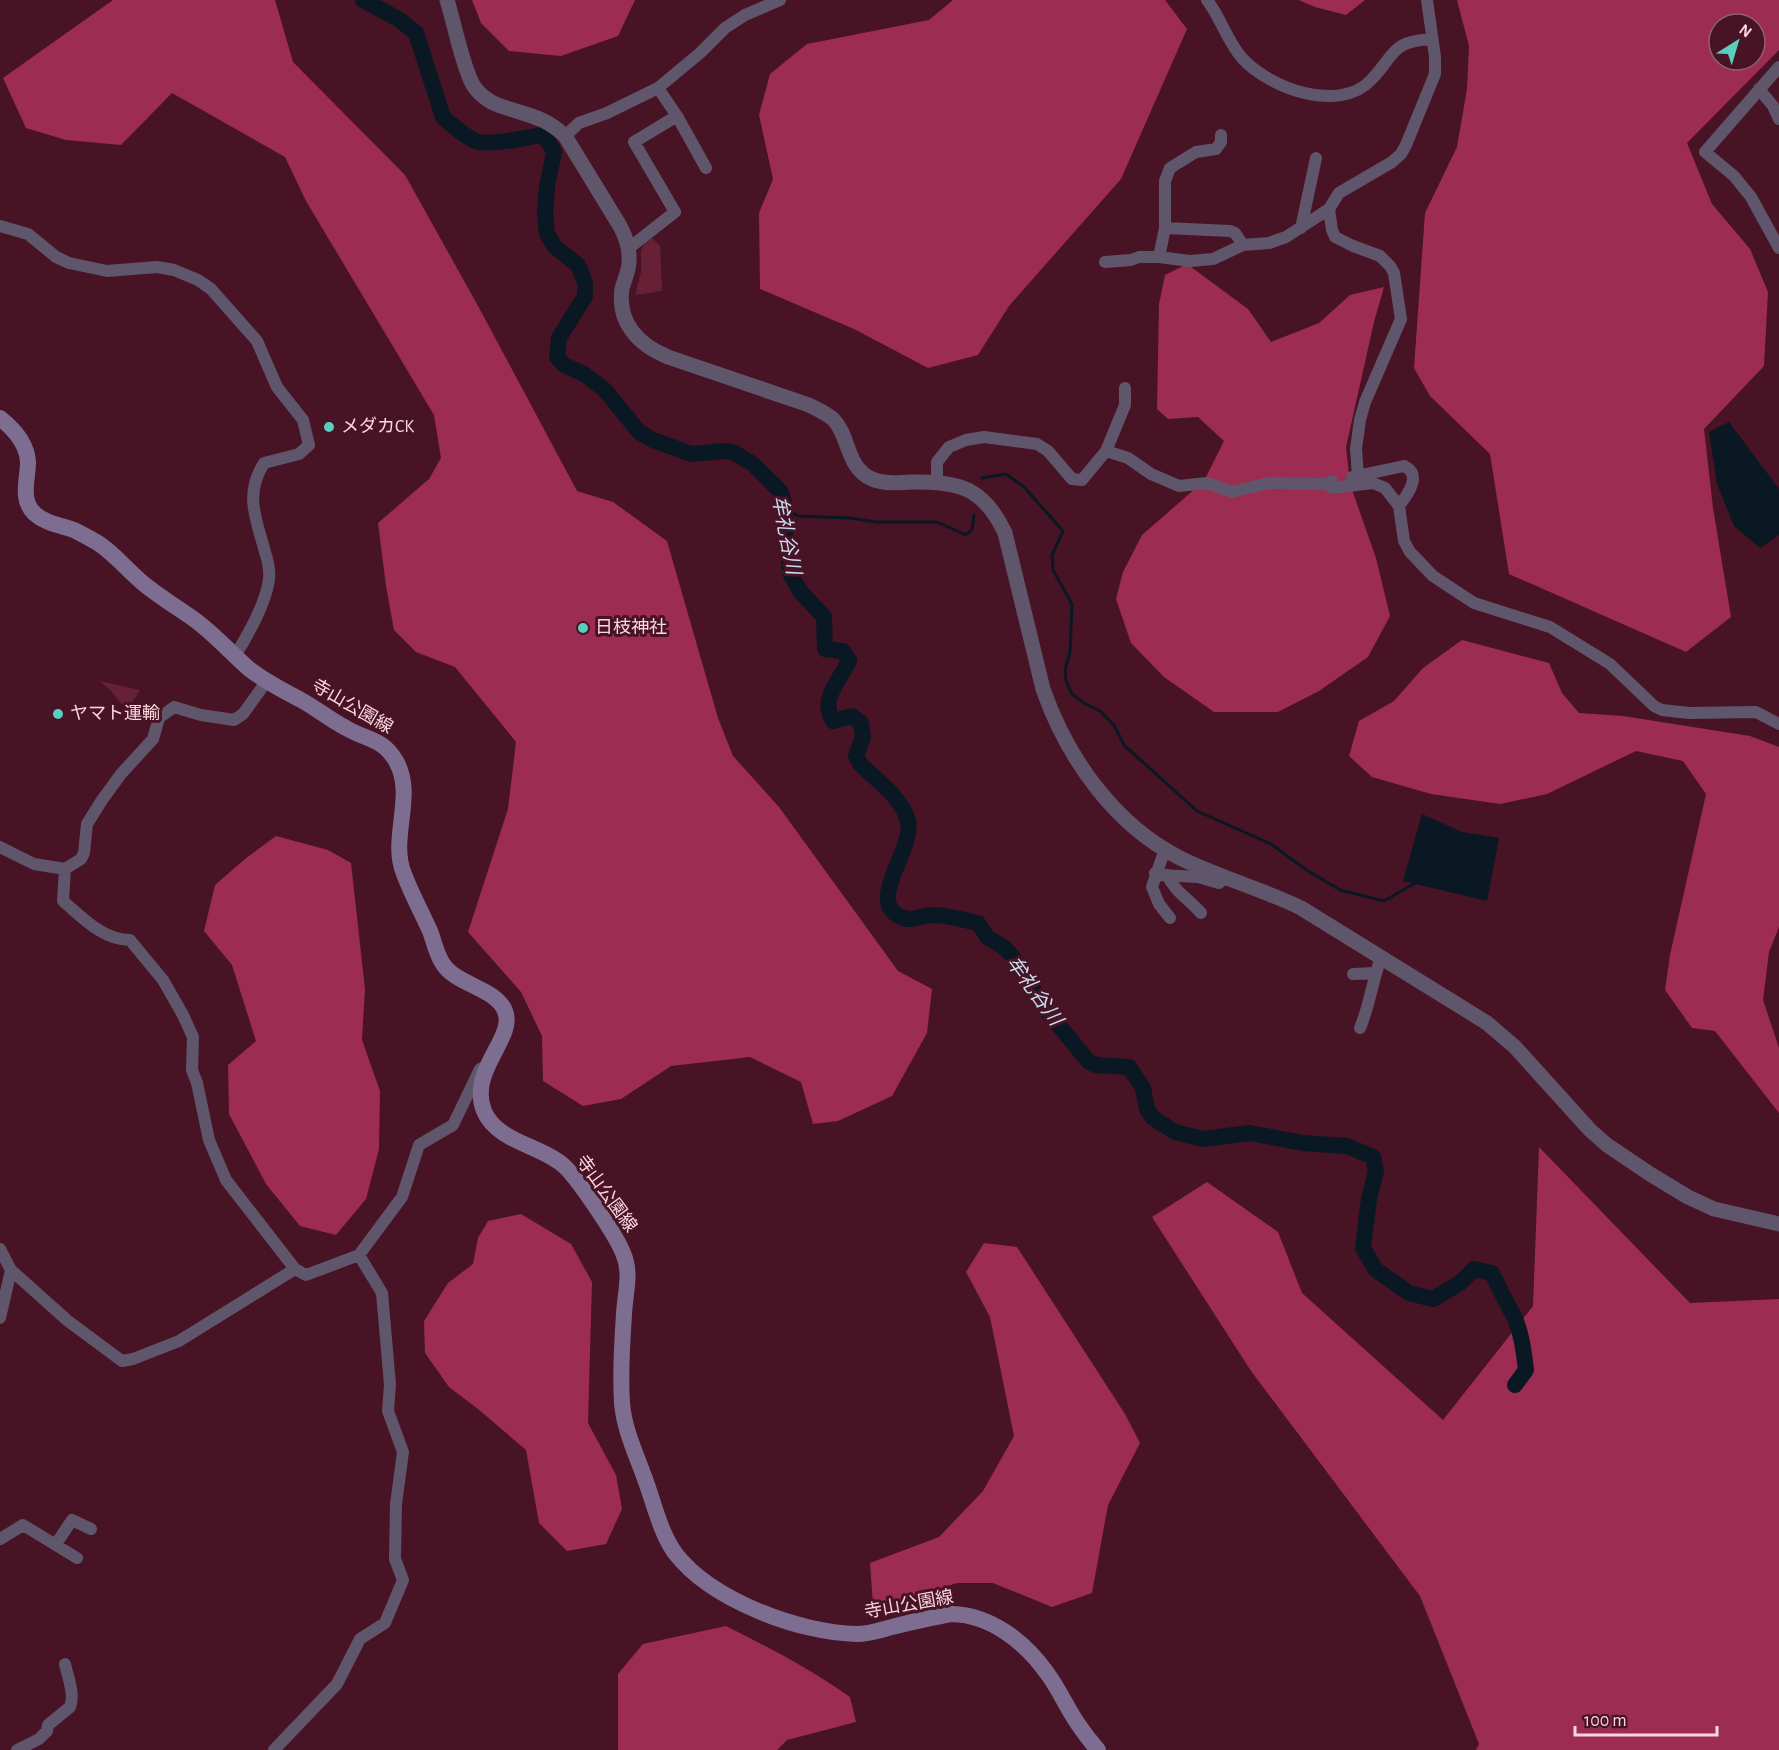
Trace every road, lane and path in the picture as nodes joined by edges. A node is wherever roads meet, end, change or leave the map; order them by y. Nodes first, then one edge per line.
1 (447, 0) edge
2 (780, 0) edge
3 (1207, 0) edge
4 (1427, 0) edge
5 (1432, 39) junction
6 (1779, 67) edge
7 (658, 88) junction
8 (1759, 89) junction
9 (677, 116) junction
10 (1779, 119) edge
11 (1221, 135) dead end
12 (565, 136) junction
13 (1316, 158) dead end
14 (706, 168) dead end
15 (1329, 209) junction
16 (0, 226) edge
17 (1165, 228) junction
18 (1301, 228) junction
19 (1778, 242) edge
20 (1243, 245) junction
21 (628, 248) junction
22 (1159, 257) junction
23 (1105, 262) dead end
24 (1125, 388) dead end
25 (0, 418) edge
26 (1106, 451) junction
27 (1358, 476) junction
28 (937, 482) junction
29 (1324, 483) junction
30 (1400, 506) junction
31 (235, 656) junction
32 (266, 682) junction
33 (1779, 724) edge
34 (0, 847) edge
35 (1165, 849) junction
36 (65, 868) junction
37 (1161, 874) junction
38 (1227, 877) junction
39 (1201, 913) dead end
40 (1170, 918) dead end
41 (1381, 958) junction
42 (1375, 973) junction
43 (1353, 974) dead end
44 (1360, 1028) dead end
45 (486, 1067) junction
46 (1779, 1224) edge
47 (0, 1249) edge
48 (359, 1255) junction
49 (294, 1269) junction
50 (11, 1270) junction
51 (0, 1318) edge
52 (90, 1529) dead end
53 (0, 1539) edge
54 (56, 1544) junction
55 (77, 1558) dead end
56 (64, 1664) dead end
57 (18, 1750) edge
58 (274, 1750) edge
59 (1098, 1750) edge

1 - 12 street
2 - 7 street
3 - 5 street
4 - 5 street
5 - 15 street
6 - 8 street
7 - 9 street
7 - 12 street
8 - 10 street
8 - 19 street
9 - 14 street
9 - 21 street
11 - 17 street
12 - 21 street
13 - 18 street
15 - 18 street
15 - 27 street
16 - 31 street
17 - 20 street
17 - 22 street
18 - 20 street
20 - 22 street
21 - 28 street
22 - 23 street
24 - 26 street
25 - 31 main road, 寺山公園線
26 - 28 street
26 - 29 street
27 - 29 street
27 - 30 street
28 - 35 street
29 - 30 street
30 - 33 street
31 - 32 main road, 寺山公園線
32 - 36 street
32 - 45 main road, 寺山公園線
34 - 36 street
35 - 37 street
35 - 38 street
36 - 49 street
37 - 38 street
37 - 39 street
37 - 40 street
38 - 41 street
41 - 42 street
41 - 46 street
42 - 43 street
42 - 44 street
45 - 48 street
45 - 59 main road, 寺山公園線
47 - 50 street
48 - 49 street
48 - 58 street
49 - 50 street
50 - 51 street
52 - 54 street
53 - 54 street
54 - 55 street
56 - 57 street

